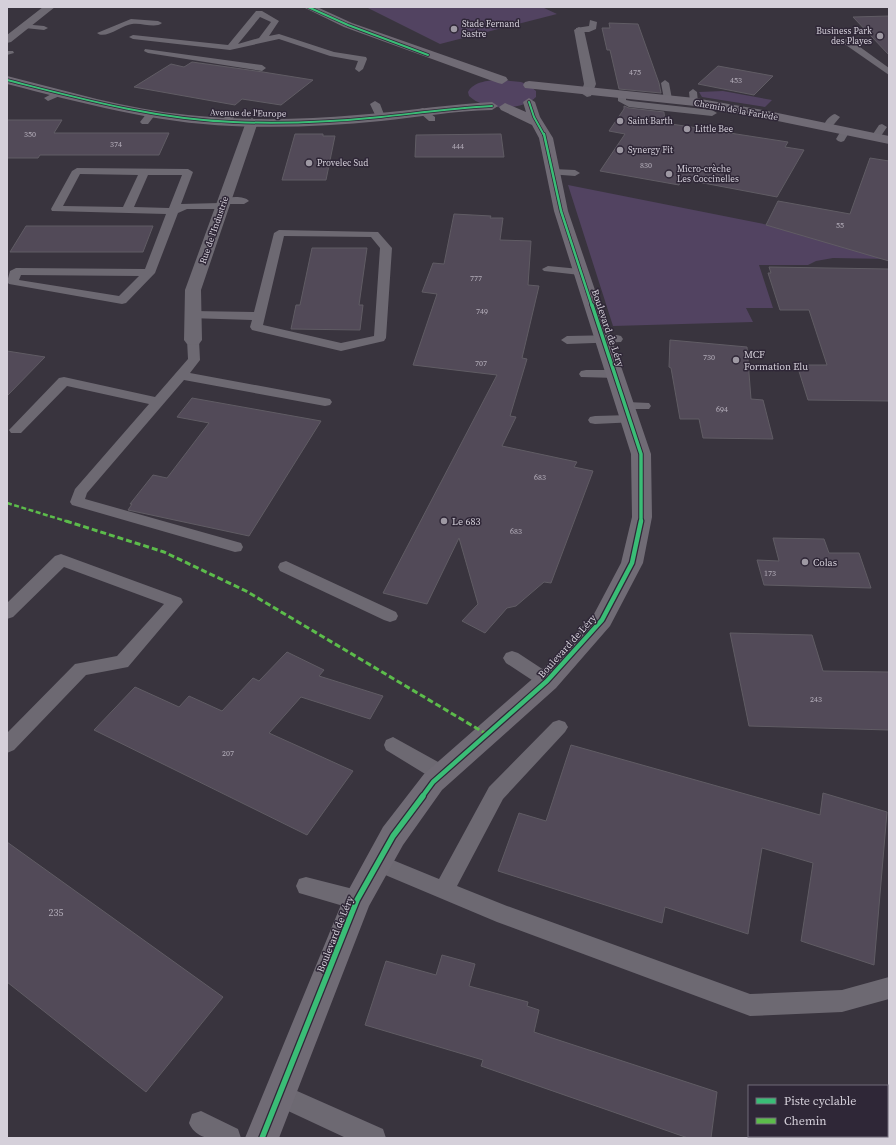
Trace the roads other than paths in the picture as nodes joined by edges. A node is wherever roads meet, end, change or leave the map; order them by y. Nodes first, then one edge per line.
1 (50, 7) edge
2 (308, 7) edge
3 (593, 22) dead end
4 (158, 23) dead end
5 (44, 28) dead end
6 (579, 30) joint
7 (26, 31) junction
8 (101, 33) dead end
9 (133, 37) dead end
10 (11, 38) edge
11 (262, 40) junction
12 (846, 41) dead end
13 (230, 48) junction
14 (148, 51) dead end
15 (428, 55) junction
16 (262, 68) dead end
17 (359, 69) dead end
18 (889, 72) edge
19 (7, 80) edge
20 (510, 81) junction
21 (665, 83) dead end
22 (529, 85) junction
23 (584, 92) junction
24 (622, 95) junction
25 (668, 99) junction
26 (532, 100) junction
27 (375, 104) dead end
28 (492, 106) junction
29 (505, 107) junction
30 (713, 111) junction
31 (431, 113) junction
32 (380, 117) junction
33 (252, 122) junction
34 (538, 123) junction
35 (884, 138) edge
36 (144, 172) junction
37 (244, 201) dead end
38 (223, 203) junction
39 (127, 210) junction
40 (173, 211) junction
41 (548, 270) dead end
42 (580, 272) junction
43 (149, 273) junction
44 (193, 315) junction
45 (259, 316) junction
46 (610, 339) junction
47 (193, 340) joint
48 (567, 340) dead end
49 (586, 374) dead end
50 (616, 374) junction
51 (181, 375) junction
52 (158, 402) junction
53 (325, 402) dead end
54 (634, 410) junction
55 (595, 420) dead end
56 (16, 430) dead end
57 (235, 547) dead end
58 (286, 567) dead end
59 (7, 613) edge
60 (390, 616) dead end
61 (512, 658) dead end
62 (547, 681) junction
63 (14, 727) edge
64 (560, 727) dead end
65 (7, 744) edge
66 (393, 745) dead end
67 (442, 774) junction
68 (378, 863) junction
69 (306, 886) dead end
70 (444, 890) junction
71 (357, 900) junction
72 (889, 988) edge
73 (279, 1095) junction
74 (201, 1123) dead end
75 (229, 1138) edge
76 (262, 1138) edge
77 (374, 1138) edge

1 - 7 street
2 - 15 street
3 - 6 lane
4 - 8 lane
5 - 7 lane
6 - 23 street
7 - 10 street
9 - 13 lane
11 - 13 lane
11 - 13 lane
11 - 17 lane
12 - 18 lane
14 - 16 lane
15 - 20 street, Chemin de la Farlède
15 - 20 street
19 - 33 street, Avenue de l'Europe
20 - 22 street, Chemin de la Farlède
21 - 25 lane
22 - 23 street, Chemin de la Farlède
22 - 26 street, Boulevard de Léry
23 - 24 street, Chemin de la Farlède
23 - 26 street, Chemin de la Farlède
24 - 25 street, Chemin de la Farlède
24 - 30 lane
25 - 30 street, Chemin de la Farlède
26 - 29 street, Chemin de la Farlède
26 - 34 street, Boulevard de Léry
27 - 32 lane
28 - 29 street
28 - 31 street, Avenue de l'Europe
28 - 31 street, Avenue de l'Europe
29 - 34 street
30 - 35 street, Chemin de la Farlède
31 - 32 street, Avenue de l'Europe
32 - 33 street, Avenue de l'Europe
33 - 38 street, Rue de l'Industrie
34 - 42 street, Boulevard de Léry
36 - 39 lane
36 - 39 lane
36 - 40 lane
37 - 38 lane
38 - 40 lane
38 - 44 street, Rue de l'Industrie
39 - 40 lane
40 - 43 lane
41 - 42 lane
42 - 46 street, Boulevard de Léry
43 - 43 lane
44 - 45 lane
44 - 47 street, Rue de l'Industrie
45 - 45 lane
46 - 48 lane
46 - 50 street, Boulevard de Léry
47 - 51 lane
49 - 50 lane
50 - 54 street, Boulevard de Léry
51 - 52 lane
51 - 53 lane
52 - 56 lane
52 - 57 lane
54 - 55 lane
54 - 62 street, Boulevard de Léry
58 - 60 lane
59 - 63 lane
61 - 62 lane
62 - 67 street, Boulevard de Léry
63 - 65 lane
64 - 70 lane
66 - 67 lane
67 - 68 street, Boulevard de Léry
68 - 70 lane
68 - 71 street, Boulevard de Léry
69 - 71 lane
70 - 72 lane
71 - 73 street, Boulevard de Léry
73 - 76 street, Boulevard de Léry
73 - 77 lane
74 - 75 lane

